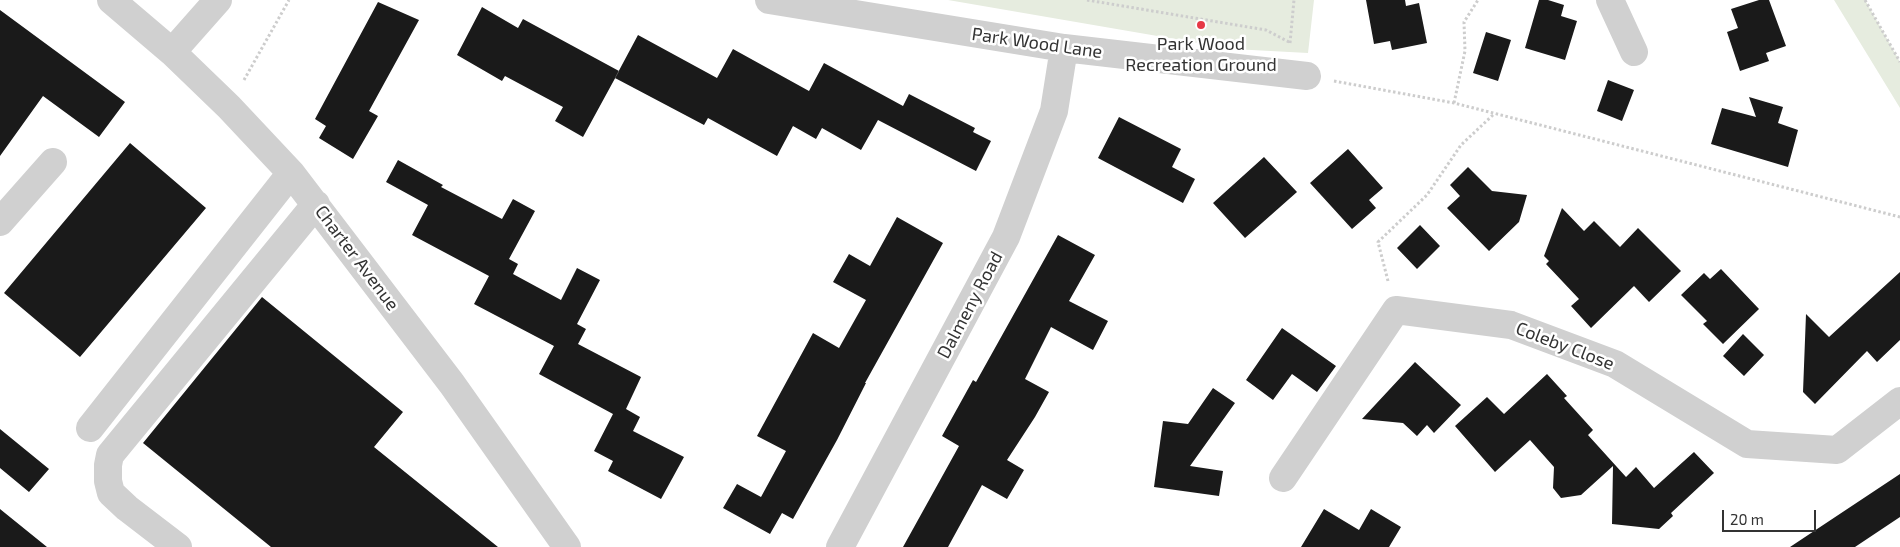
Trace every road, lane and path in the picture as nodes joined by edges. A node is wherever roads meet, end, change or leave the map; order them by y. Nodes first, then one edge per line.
1 (111, 0) edge
2 (218, 0) edge
3 (289, 0) edge
4 (769, 0) edge
5 (1087, 0) edge
6 (1294, 0) edge
7 (1478, 0) edge
8 (1610, 0) edge
9 (1865, 0) edge
10 (1290, 42) junction
11 (1064, 48) junction
12 (172, 52) junction
13 (1634, 52) dead end
14 (1900, 62) edge
15 (1298, 75) junction
16 (1454, 103) junction
17 (229, 106) junction
18 (1494, 114) junction
19 (53, 162) dead end
20 (291, 174) junction
21 (316, 204) junction
22 (1900, 217) edge
23 (0, 222) edge
24 (1396, 310) junction
25 (1900, 401) edge
26 (90, 428) dead end
27 (1283, 478) dead end
28 (178, 547) edge
29 (567, 547) edge
30 (840, 547) edge

1 - 12 street, Charter Avenue
2 - 12 street
3 - 17 path
4 - 11 street, Park Wood Lane
5 - 10 path
6 - 10 path
7 - 16 path
8 - 13 street
9 - 14 path
10 - 15 path
11 - 15 street, Park Wood Lane
11 - 30 street, Dalmeny Road
12 - 17 street, Charter Avenue
15 - 16 path
16 - 18 path
17 - 20 street, Charter Avenue
18 - 22 path
18 - 24 path
19 - 23 street
20 - 21 street, Charter Avenue
20 - 26 street
21 - 28 street
21 - 29 street, Charter Avenue
24 - 25 street, Coleby Close
24 - 27 street

